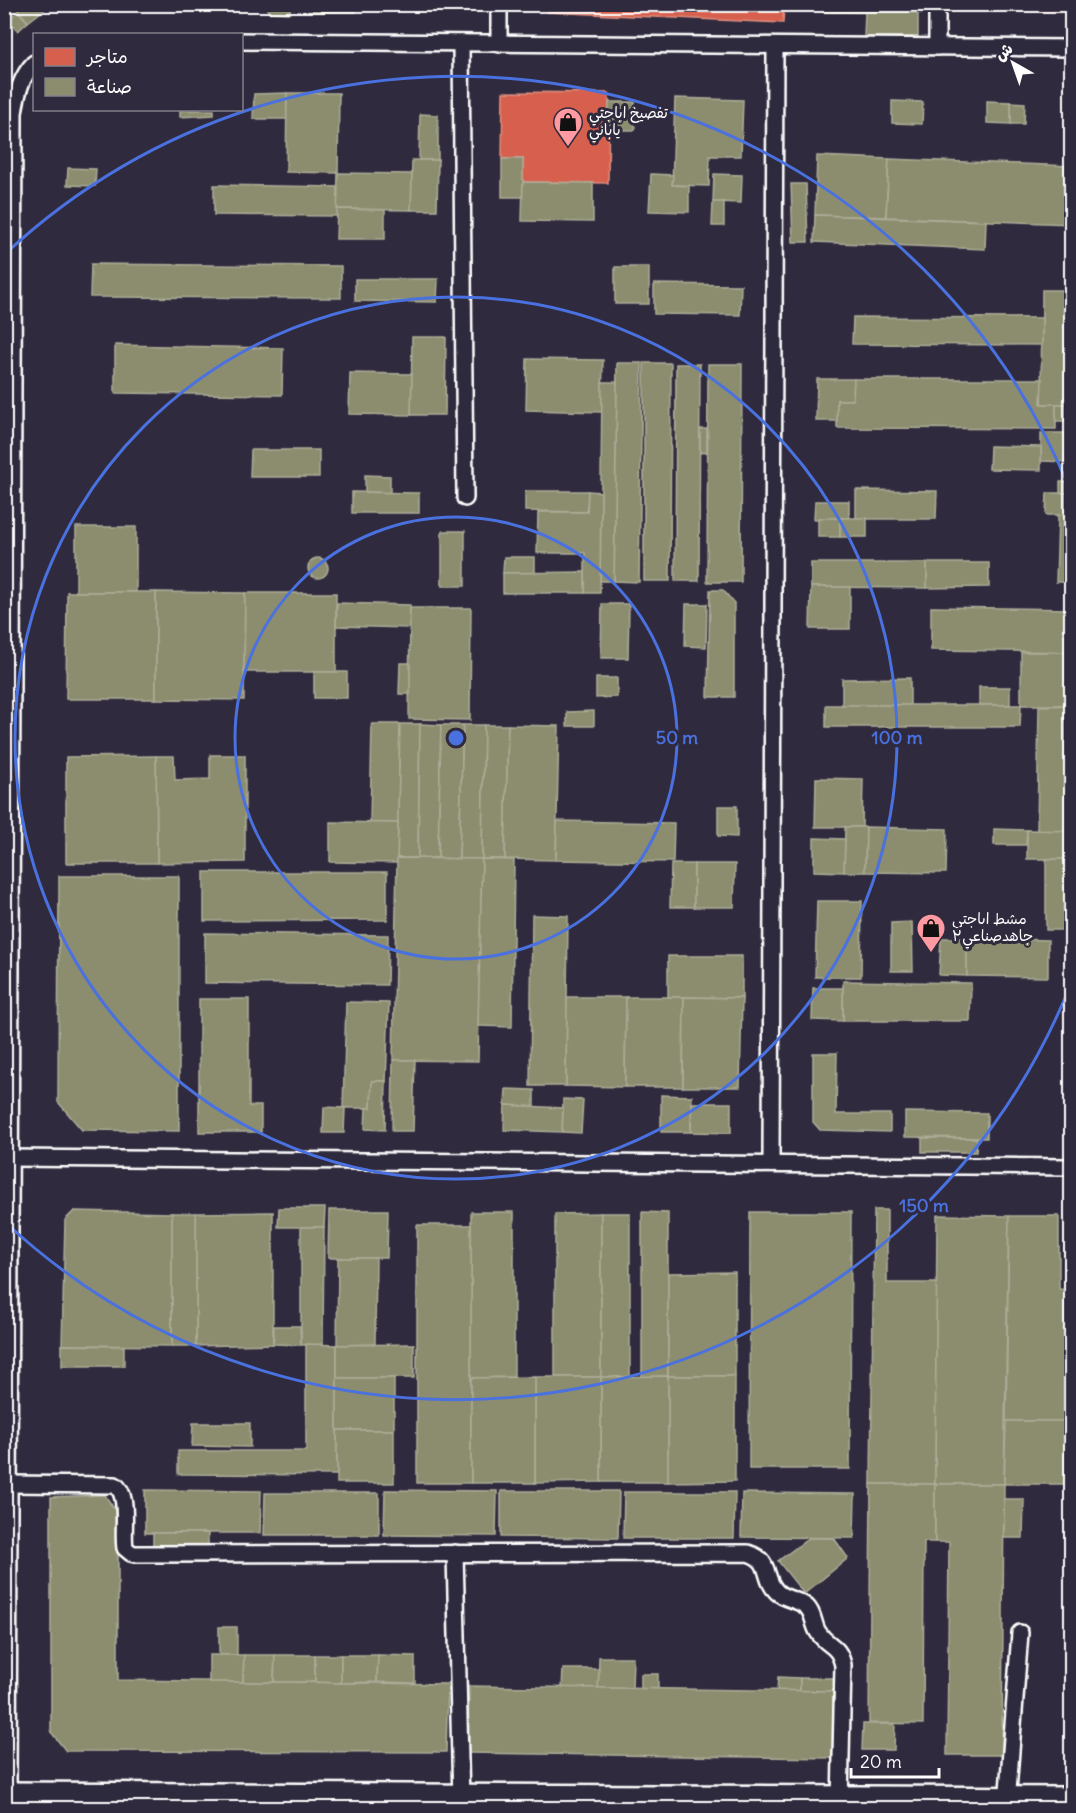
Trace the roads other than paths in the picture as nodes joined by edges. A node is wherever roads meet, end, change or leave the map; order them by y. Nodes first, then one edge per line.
1 (499, 4) edge
2 (937, 4) edge
3 (243, 41) edge
4 (461, 43) junction
5 (499, 44) junction
6 (775, 46) junction
7 (937, 47) junction
8 (1071, 48) edge
9 (33, 64) edge
10 (465, 498) dead end
11 (8, 891) edge
12 (10, 1158) junction
13 (771, 1164) junction
14 (1071, 1167) edge
15 (9, 1484) junction
16 (455, 1553) junction
17 (1020, 1633) dead end
18 (6, 1799) edge
19 (461, 1802) junction
20 (840, 1803) junction
21 (1007, 1803) junction
22 (202, 1804) edge
23 (1071, 1804) edge
24 (732, 1806) edge
25 (894, 1806) edge

1 - 5 lane
2 - 7 lane
3 - 4 lane
4 - 5 lane
4 - 10 lane
5 - 6 lane
6 - 7 lane
6 - 13 lane
7 - 8 lane
9 - 11 lane
11 - 12 lane
12 - 13 lane
12 - 15 lane
13 - 14 lane
15 - 16 lane
15 - 18 lane
16 - 19 lane
16 - 20 lane
17 - 21 lane
18 - 22 street
19 - 22 street
19 - 24 street
20 - 24 street
20 - 25 street
21 - 23 street
21 - 25 street

